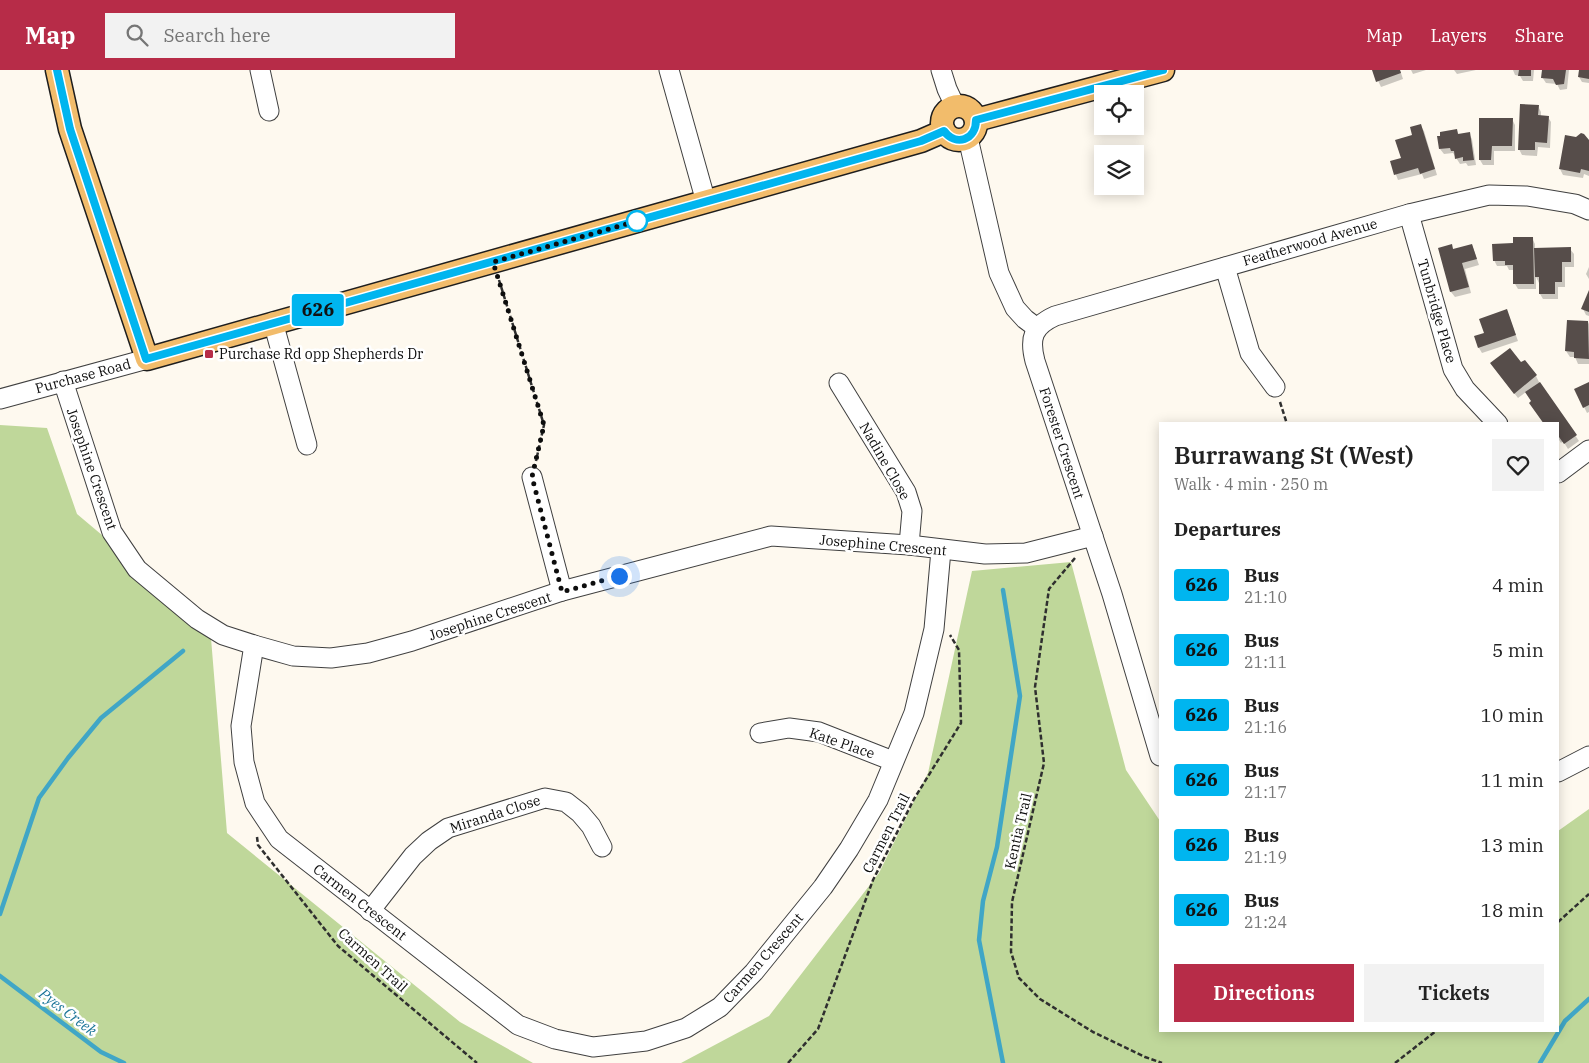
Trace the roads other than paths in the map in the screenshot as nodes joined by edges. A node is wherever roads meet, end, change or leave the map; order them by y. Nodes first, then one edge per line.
1 (57, 70) edge
2 (260, 70) edge
3 (669, 70) edge
4 (941, 70) edge
5 (1163, 70) edge
6 (956, 106) junction
7 (269, 112) dead end
8 (972, 129) junction
9 (944, 131) junction
10 (706, 202) junction
11 (1589, 210) edge
12 (1409, 214) junction
13 (1225, 266) junction
14 (273, 322) junction
15 (1037, 328) junction
16 (146, 359) junction
17 (63, 381) junction
18 (839, 383) dead end
19 (1275, 387) road end
20 (0, 399) edge
21 (1496, 422) edge
22 (307, 445) dead end
23 (1589, 450) edge
24 (1559, 472) edge
25 (532, 477) road end
26 (1093, 536) junction
27 (909, 545) junction
28 (941, 550) junction
29 (562, 592) junction
30 (254, 645) junction
31 (760, 733) dead end
32 (1159, 753) edge
33 (1589, 756) edge
34 (894, 761) junction
35 (1559, 771) edge
36 (602, 847) dead end
37 (370, 911) junction

1 - 16 main road
2 - 7 street
3 - 10 street
4 - 6 street
5 - 8 main road
6 - 8 main road
6 - 9 main road
8 - 9 main road
8 - 15 street
9 - 10 main road, Purchase Road
10 - 14 main road, Purchase Road
11 - 12 street, Featherwood Avenue
12 - 13 street, Featherwood Avenue
12 - 21 street, Tunbridge Place
13 - 15 street, Featherwood Avenue
13 - 19 street
14 - 16 main road, Purchase Road
14 - 22 street
15 - 26 street, Forester Crescent
16 - 17 street, Purchase Road
17 - 20 street, Purchase Road
17 - 30 street, Josephine Crescent
18 - 27 street, Nadine Close
23 - 24 street
25 - 29 street
26 - 28 street, Josephine Crescent
26 - 32 street, Forester Crescent
27 - 28 street, Josephine Crescent
27 - 29 street, Josephine Crescent
28 - 34 street, Carmen Crescent
29 - 30 street, Josephine Crescent
30 - 37 street, Carmen Crescent
31 - 34 street, Kate Place
33 - 35 street
34 - 37 street, Carmen Crescent
36 - 37 street, Miranda Close

